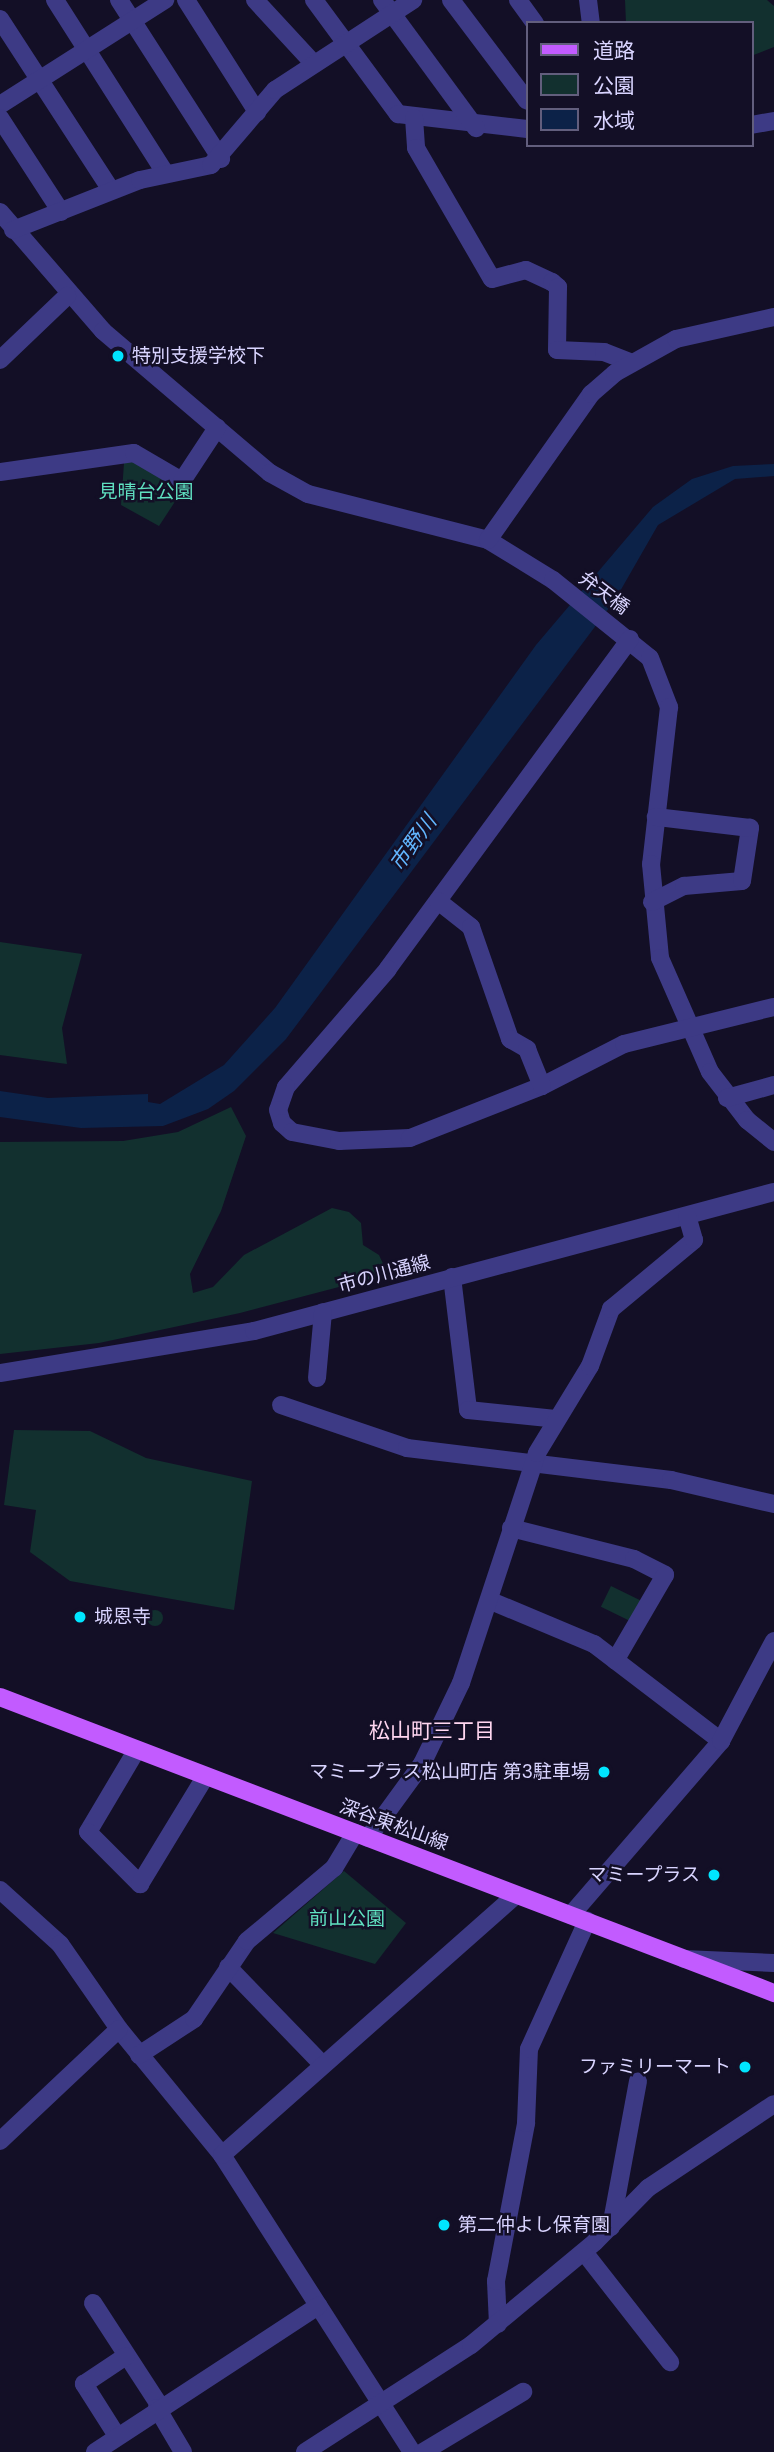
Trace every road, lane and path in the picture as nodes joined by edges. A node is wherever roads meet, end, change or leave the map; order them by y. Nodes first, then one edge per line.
1 (55, 0) edge
2 (119, 0) edge
3 (165, 0) edge
4 (186, 0) edge
5 (255, 0) edge
6 (314, 0) edge
7 (413, 0) edge
8 (451, 0) edge
9 (519, 0) edge
10 (588, 0) edge
11 (387, 7) edge
12 (0, 19) edge
13 (133, 21) junction
14 (534, 21) edge
15 (591, 21) edge
16 (347, 43) junction
17 (87, 49) junction
18 (314, 64) junction
19 (40, 79) junction
20 (526, 99) edge
21 (0, 105) edge
22 (257, 112) junction
23 (0, 118) edge
24 (414, 118) junction
25 (774, 121) edge
26 (753, 125) edge
27 (476, 128) junction
28 (526, 129) edge
29 (221, 159) junction
30 (166, 174) junction
31 (111, 190) junction
32 (61, 212) junction
33 (5, 221) edge
34 (67, 296) junction
35 (774, 317) edge
36 (0, 359) edge
37 (630, 362) junction
38 (217, 428) junction
39 (0, 472) edge
40 (488, 540) junction
41 (630, 639) junction
42 (656, 817) junction
43 (438, 901) junction
44 (652, 902) junction
45 (774, 1007) edge
46 (687, 1026) junction
47 (774, 1085) edge
48 (542, 1086) junction
49 (727, 1098) junction
50 (774, 1142) edge
51 (774, 1192) edge
52 (687, 1216) junction
53 (453, 1277) junction
54 (323, 1312) junction
55 (0, 1373) edge
56 (317, 1378) dead end
57 (281, 1405) dead end
58 (556, 1419) junction
59 (531, 1466) junction
60 (774, 1504) edge
61 (510, 1528) junction
62 (491, 1601) junction
63 (774, 1641) edge
64 (615, 1661) junction
65 (0, 1697) edge
66 (721, 1741) junction
67 (136, 1751) junction
68 (205, 1777) junction
69 (361, 1836) junction
70 (516, 1895) junction
71 (2, 1896) edge
72 (579, 1918) junction
73 (684, 1959) junction
74 (774, 1963) edge
75 (228, 1966) junction
76 (774, 1993) edge
77 (119, 2029) junction
78 (139, 2055) junction
79 (323, 2066) junction
80 (638, 2081) dead end
81 (774, 2104) edge
82 (0, 2141) edge
83 (222, 2155) junction
84 (611, 2227) junction
85 (584, 2252) junction
86 (93, 2303) dead end
87 (318, 2306) junction
88 (498, 2324) junction
89 (126, 2356) junction
90 (670, 2362) dead end
91 (523, 2392) dead end
92 (381, 2403) junction
93 (158, 2407) junction
94 (117, 2436) junction
95 (95, 2452) edge
96 (183, 2452) edge
97 (305, 2452) edge
98 (412, 2452) edge
99 (422, 2452) edge

1 - 17 street
2 - 13 street
3 - 13 street
4 - 22 street
5 - 18 street
6 - 16 street
7 - 11 street
8 - 20 street
9 - 14 street
10 - 15 street
11 - 16 street
11 - 27 street
12 - 19 street
13 - 17 street
13 - 29 street
16 - 18 street
16 - 24 street
17 - 19 street
17 - 30 street
18 - 22 street
19 - 21 street
19 - 31 street
22 - 29 street
23 - 32 street
24 - 27 street
24 - 37 street
25 - 26 street
27 - 28 street
29 - 30 street
30 - 31 street
31 - 32 street
32 - 33 street
33 - 34 street, 弁天橋
34 - 36 street
34 - 38 street, 弁天橋
35 - 37 street
37 - 40 street
38 - 39 street
38 - 40 street, 弁天橋
40 - 41 street, 弁天橋
41 - 42 street, 弁天橋
41 - 43 street
42 - 44 street, 弁天橋
42 - 44 street
43 - 48 street
43 - 48 street
44 - 46 street, 弁天橋
45 - 46 street
46 - 48 street
46 - 49 street, 弁天橋
47 - 49 street
49 - 50 street, 弁天橋
51 - 52 street, 市の川通線
52 - 53 street, 市の川通線
52 - 58 street
53 - 54 street, 市の川通線
53 - 58 street
54 - 55 street, 市の川通線
54 - 56 street
57 - 59 street
58 - 59 street
59 - 60 street
59 - 61 street
61 - 62 street
61 - 64 street
62 - 64 street
62 - 69 street
63 - 66 street
64 - 66 street
65 - 67 main road, 深谷東松山線
66 - 72 street
67 - 68 main road, 深谷東松山線
67 - 68 street
68 - 69 main road, 深谷東松山線
69 - 70 main road, 深谷東松山線
69 - 75 street
70 - 72 main road, 深谷東松山線
70 - 79 street
71 - 77 street
72 - 73 main road, 深谷東松山線
72 - 88 street
73 - 74 street
73 - 76 main road, 深谷東松山線
75 - 78 street
75 - 79 street
77 - 78 street
77 - 82 street
78 - 83 street
79 - 83 street
80 - 84 street
81 - 84 street
83 - 87 street
84 - 85 street
85 - 88 street
85 - 90 street
86 - 89 street
87 - 92 street
87 - 93 street
88 - 92 street
89 - 93 street
89 - 94 street
91 - 99 street
92 - 97 street
92 - 98 street
93 - 94 street
93 - 96 street
94 - 95 street

